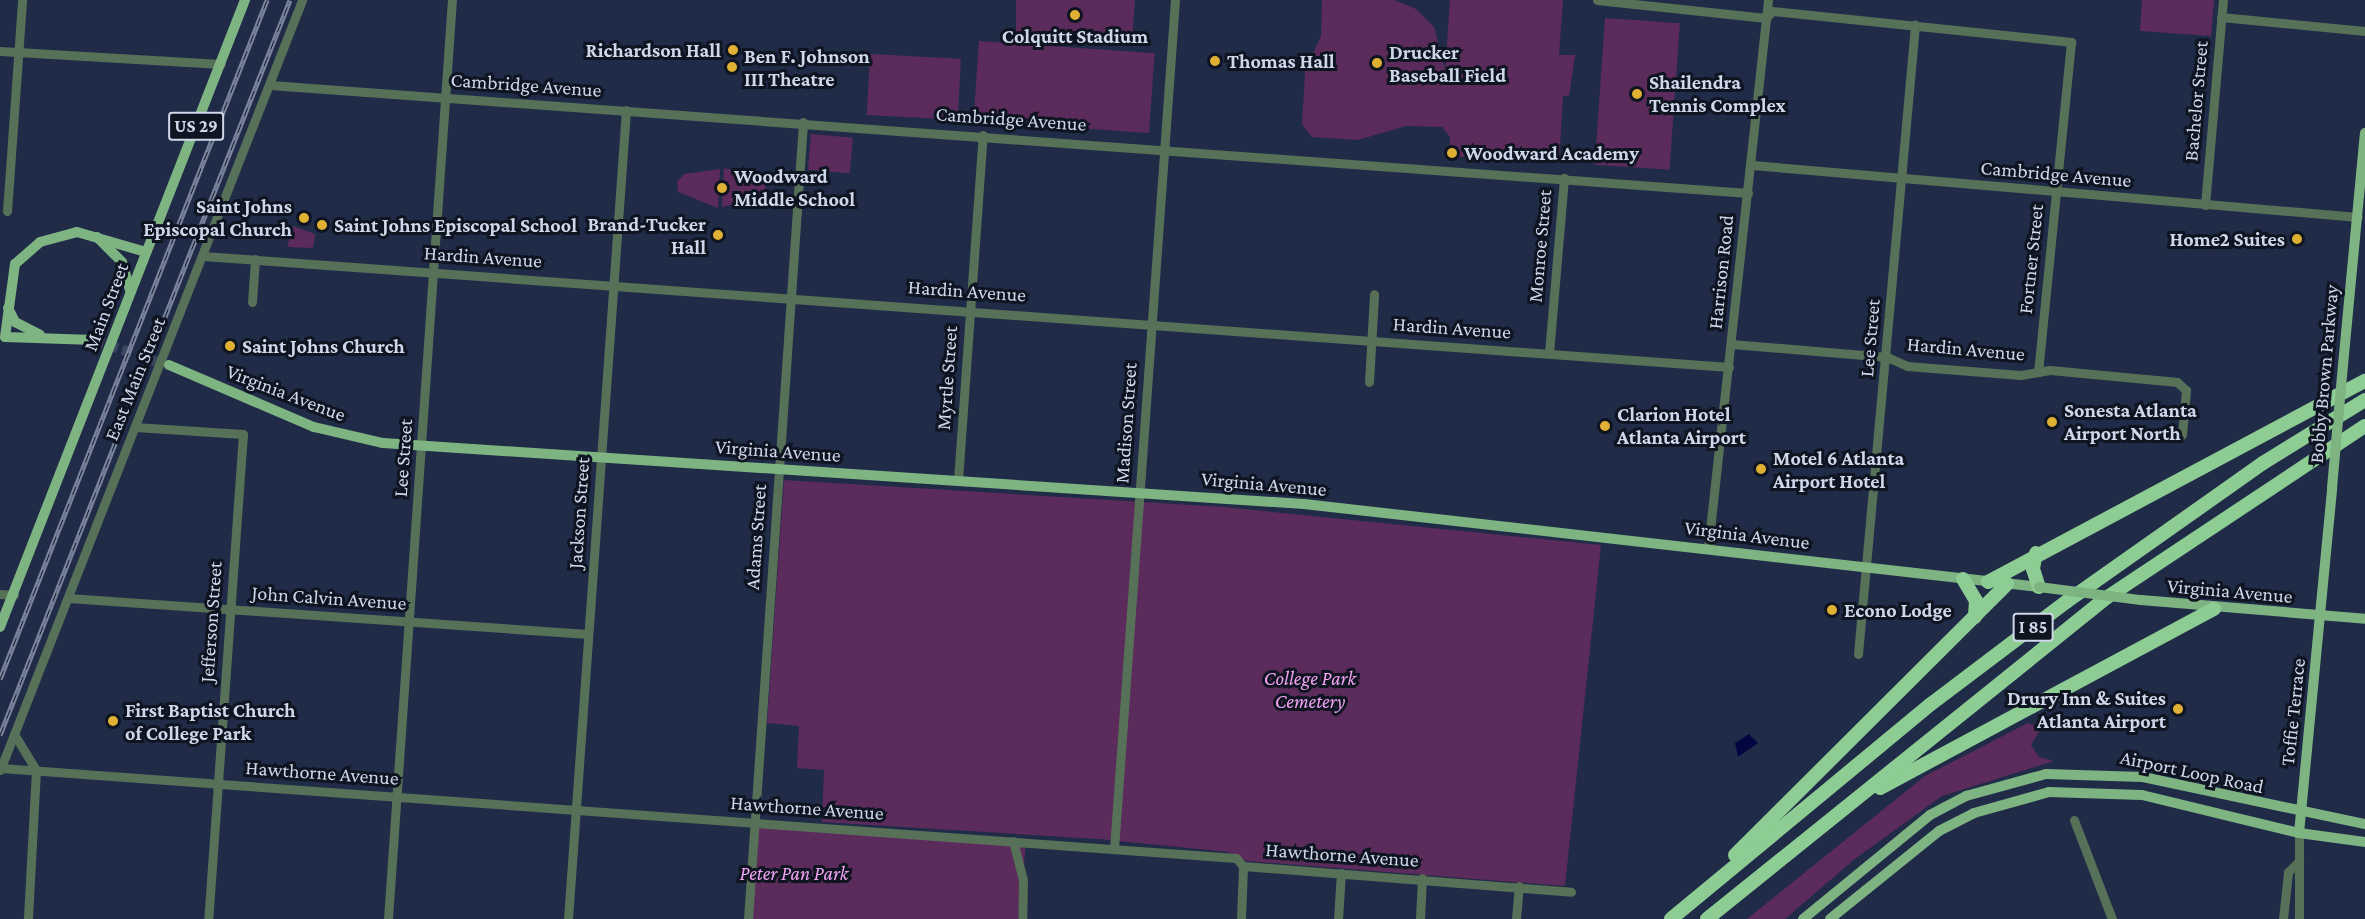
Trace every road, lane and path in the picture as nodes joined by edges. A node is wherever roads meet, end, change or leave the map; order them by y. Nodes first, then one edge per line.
1 (22, 0) edge
2 (245, 0) edge
3 (302, 0) edge
4 (452, 0) edge
5 (1174, 0) edge
6 (1597, 0) edge
7 (1768, 0) edge
8 (2223, 0) edge
9 (2221, 17) junction
10 (1766, 18) junction
11 (1915, 25) junction
12 (2365, 31) edge
13 (0, 51) edge
14 (18, 52) junction
15 (221, 64) junction
16 (270, 85) junction
17 (446, 97) junction
18 (626, 110) junction
19 (803, 122) junction
20 (2365, 133) edge
21 (982, 135) junction
22 (1164, 149) junction
23 (1752, 165) junction
24 (1564, 178) junction
25 (1902, 179) junction
26 (2055, 192) junction
27 (1748, 193) junction
28 (2205, 206) junction
29 (7, 211) dead end
30 (2358, 217) junction
31 (92, 234) junction
32 (146, 252) junction
33 (203, 256) junction
34 (255, 259) junction
35 (434, 272) junction
36 (613, 285) junction
37 (130, 294) junction
38 (1374, 294) dead end
39 (791, 297) junction
40 (252, 302) dead end
41 (7, 305) junction
42 (970, 310) junction
43 (1152, 322) junction
44 (2, 337) edge
45 (47, 337) junction
46 (1371, 339) junction
47 (94, 340) tunnel mouth
48 (1732, 344) junction
49 (1549, 353) junction
50 (1887, 357) junction
51 (169, 365) tunnel mouth
52 (1729, 367) junction
53 (2037, 372) junction
54 (2365, 381) edge
55 (1369, 382) dead end
56 (2365, 400) edge
57 (2365, 426) edge
58 (135, 427) junction
59 (2182, 435) dead end
60 (422, 446) junction
61 (601, 457) junction
62 (779, 469) junction
63 (958, 480) junction
64 (1139, 492) junction
65 (1708, 548) junction
66 (2037, 553) junction
67 (1867, 567) junction
68 (1963, 579) junction
69 (1988, 582) junction
70 (2007, 584) junction
71 (2039, 587) junction
72 (0, 594) edge
73 (14, 595) junction
74 (68, 598) junction
75 (230, 609) junction
76 (2214, 609) junction
77 (1975, 617) junction
78 (2321, 617) junction
79 (2365, 620) edge
80 (409, 621) junction
81 (0, 627) edge
82 (588, 634) junction
83 (1858, 654) dead end
84 (14, 734) junction
85 (1, 769) edge
86 (36, 770) junction
87 (218, 783) junction
88 (397, 796) junction
89 (576, 809) junction
90 (2301, 814) junction
91 (2074, 820) dead end
92 (755, 822) junction
93 (2365, 824) edge
94 (2299, 833) junction
95 (1013, 841) junction
96 (2365, 843) edge
97 (1114, 849) junction
98 (2299, 861) junction
99 (1243, 866) junction
100 (1341, 873) junction
101 (1718, 876) junction
102 (1422, 878) junction
103 (1519, 886) junction
104 (1571, 892) dead end
105 (1729, 897) junction
106 (28, 919) edge
107 (208, 919) edge
108 (388, 919) edge
109 (568, 919) edge
110 (748, 919) edge
111 (1022, 919) edge
112 (1241, 919) edge
113 (1338, 919) edge
114 (1420, 919) edge
115 (1516, 919) edge
116 (1671, 919) edge
117 (1707, 919) edge
118 (1803, 919) edge
119 (1830, 919) edge
120 (2112, 919) edge
121 (2283, 919) edge
122 (2299, 919) edge

1 - 14 street
2 - 15 main road, Main Street / US 29
3 - 16 street, East Main Street
4 - 17 street, Lee Street
5 - 22 street, Madison Street
6 - 10 street
7 - 10 street, Harrison Road
8 - 9 street, Bachelor Street
9 - 12 street
9 - 28 street, Bachelor Street
10 - 11 street
10 - 23 street, Harrison Road
11 - 25 street, Lee Street
11 - 26 street, Fortner Street
13 - 14 street
14 - 15 street
14 - 29 street
15 - 32 main road, Main Street / US 29
16 - 17 street, Cambridge Avenue
16 - 33 street, East Main Street
17 - 18 street, Cambridge Avenue
17 - 35 street, Lee Street
18 - 19 street, Cambridge Avenue
18 - 36 street, Jackson Street
19 - 21 street, Cambridge Avenue
19 - 39 street, Adams Street
20 - 30 main road, Bobby Brown Parkway
21 - 22 street, Cambridge Avenue
21 - 42 street, Myrtle Street
22 - 24 street, Cambridge Avenue
22 - 43 street, Madison Street
23 - 25 street, Cambridge Avenue
23 - 27 street, Harrison Road
24 - 27 street, Cambridge Avenue
24 - 49 street, Monroe Street
25 - 26 street, Cambridge Avenue
25 - 50 street, Lee Street
26 - 28 street, Cambridge Avenue
26 - 53 street, Fortner Street
27 - 48 street, Harrison Road
28 - 30 street, Cambridge Avenue
30 - 78 main road, Bobby Brown Parkway, bridge
31 - 32 main road
31 - 37 main road
31 - 41 main road
32 - 37 main road, Main Street / US 29
33 - 34 street, Hardin Avenue
33 - 58 street, East Main Street
34 - 35 street, Hardin Avenue
34 - 40 street
35 - 36 street, Hardin Avenue
35 - 60 street, Lee Street
36 - 39 street, Hardin Avenue
36 - 61 street, Jackson Street
37 - 73 main road, Main Street / US 29
38 - 46 street
39 - 42 street, Hardin Avenue
39 - 62 street, Adams Street
41 - 44 main road
41 - 45 main road
42 - 43 street, Hardin Avenue
42 - 63 street, Myrtle Street
43 - 46 street, Hardin Avenue
43 - 64 street, Madison Street
44 - 45 main road
45 - 47 main road
46 - 49 street, Hardin Avenue
46 - 55 street
48 - 50 street, Hardin Avenue
48 - 52 street, Harrison Road
49 - 52 street, Hardin Avenue
50 - 53 street, Hardin Avenue
50 - 67 street, Lee Street
51 - 60 main road, Virginia Avenue
52 - 65 street, Harrison Road
53 - 59 street, Hardin Avenue
54 - 66 highway
56 - 101 highway, I 85
57 - 105 highway, I 85
58 - 74 street, East Main Street
58 - 75 street, Jefferson Street
60 - 61 main road, Virginia Avenue
60 - 80 street, Lee Street
61 - 62 main road, Virginia Avenue
61 - 82 street, Jackson Street
62 - 63 main road, Virginia Avenue
62 - 92 street, Adams Street
63 - 64 main road, Virginia Avenue
64 - 65 main road, Virginia Avenue
64 - 97 street, Madison Street
65 - 67 main road, Virginia Avenue
66 - 69 highway
66 - 71 highway
67 - 68 main road, Virginia Avenue
67 - 83 street, Lee Street
68 - 69 main road, Virginia Avenue
68 - 77 highway
69 - 70 main road, Virginia Avenue
70 - 71 main road, Virginia Avenue
70 - 77 highway
71 - 76 main road, Virginia Avenue, bridge
72 - 73 street
73 - 81 main road, Main Street / US 29
74 - 75 street, John Calvin Avenue
74 - 84 street, East Main Street
75 - 80 street, John Calvin Avenue
75 - 87 street, Jefferson Street
76 - 78 main road, Virginia Avenue
76 - 105 highway
77 - 101 highway
78 - 79 main road, Virginia Avenue
78 - 90 main road, Toffie Terrace
80 - 82 street, John Calvin Avenue
80 - 88 street, Lee Street
82 - 89 street, Jackson Street
84 - 85 street, East Main Street
84 - 86 street
85 - 86 street, Hawthorne Avenue
86 - 87 street, Hawthorne Avenue
86 - 106 street
87 - 88 street, Hawthorne Avenue
87 - 107 street, Jefferson Street
88 - 89 street, Hawthorne Avenue
88 - 108 street, Lee Street
89 - 92 street, Hawthorne Avenue
89 - 109 street, Jackson Street
90 - 93 main road, Airport Loop Road
90 - 94 main road, Toffie Terrace
90 - 118 main road, Airport Loop Road
91 - 120 street
92 - 95 street, Hawthorne Avenue
92 - 110 street, Adams Street
94 - 96 main road, Airport Loop Road
94 - 98 street, Toffie Terrace
94 - 119 main road, Airport Loop Road
95 - 97 street, Hawthorne Avenue
95 - 111 street
97 - 99 street, Hawthorne Avenue
98 - 121 street
98 - 122 street, Toffie Terrace
99 - 100 street, Hawthorne Avenue
99 - 112 street
100 - 102 street, Hawthorne Avenue
100 - 113 street
101 - 116 highway, I 85
102 - 103 street, Hawthorne Avenue
102 - 114 street
103 - 104 street, Hawthorne Avenue
103 - 115 street
105 - 117 highway, I 85

